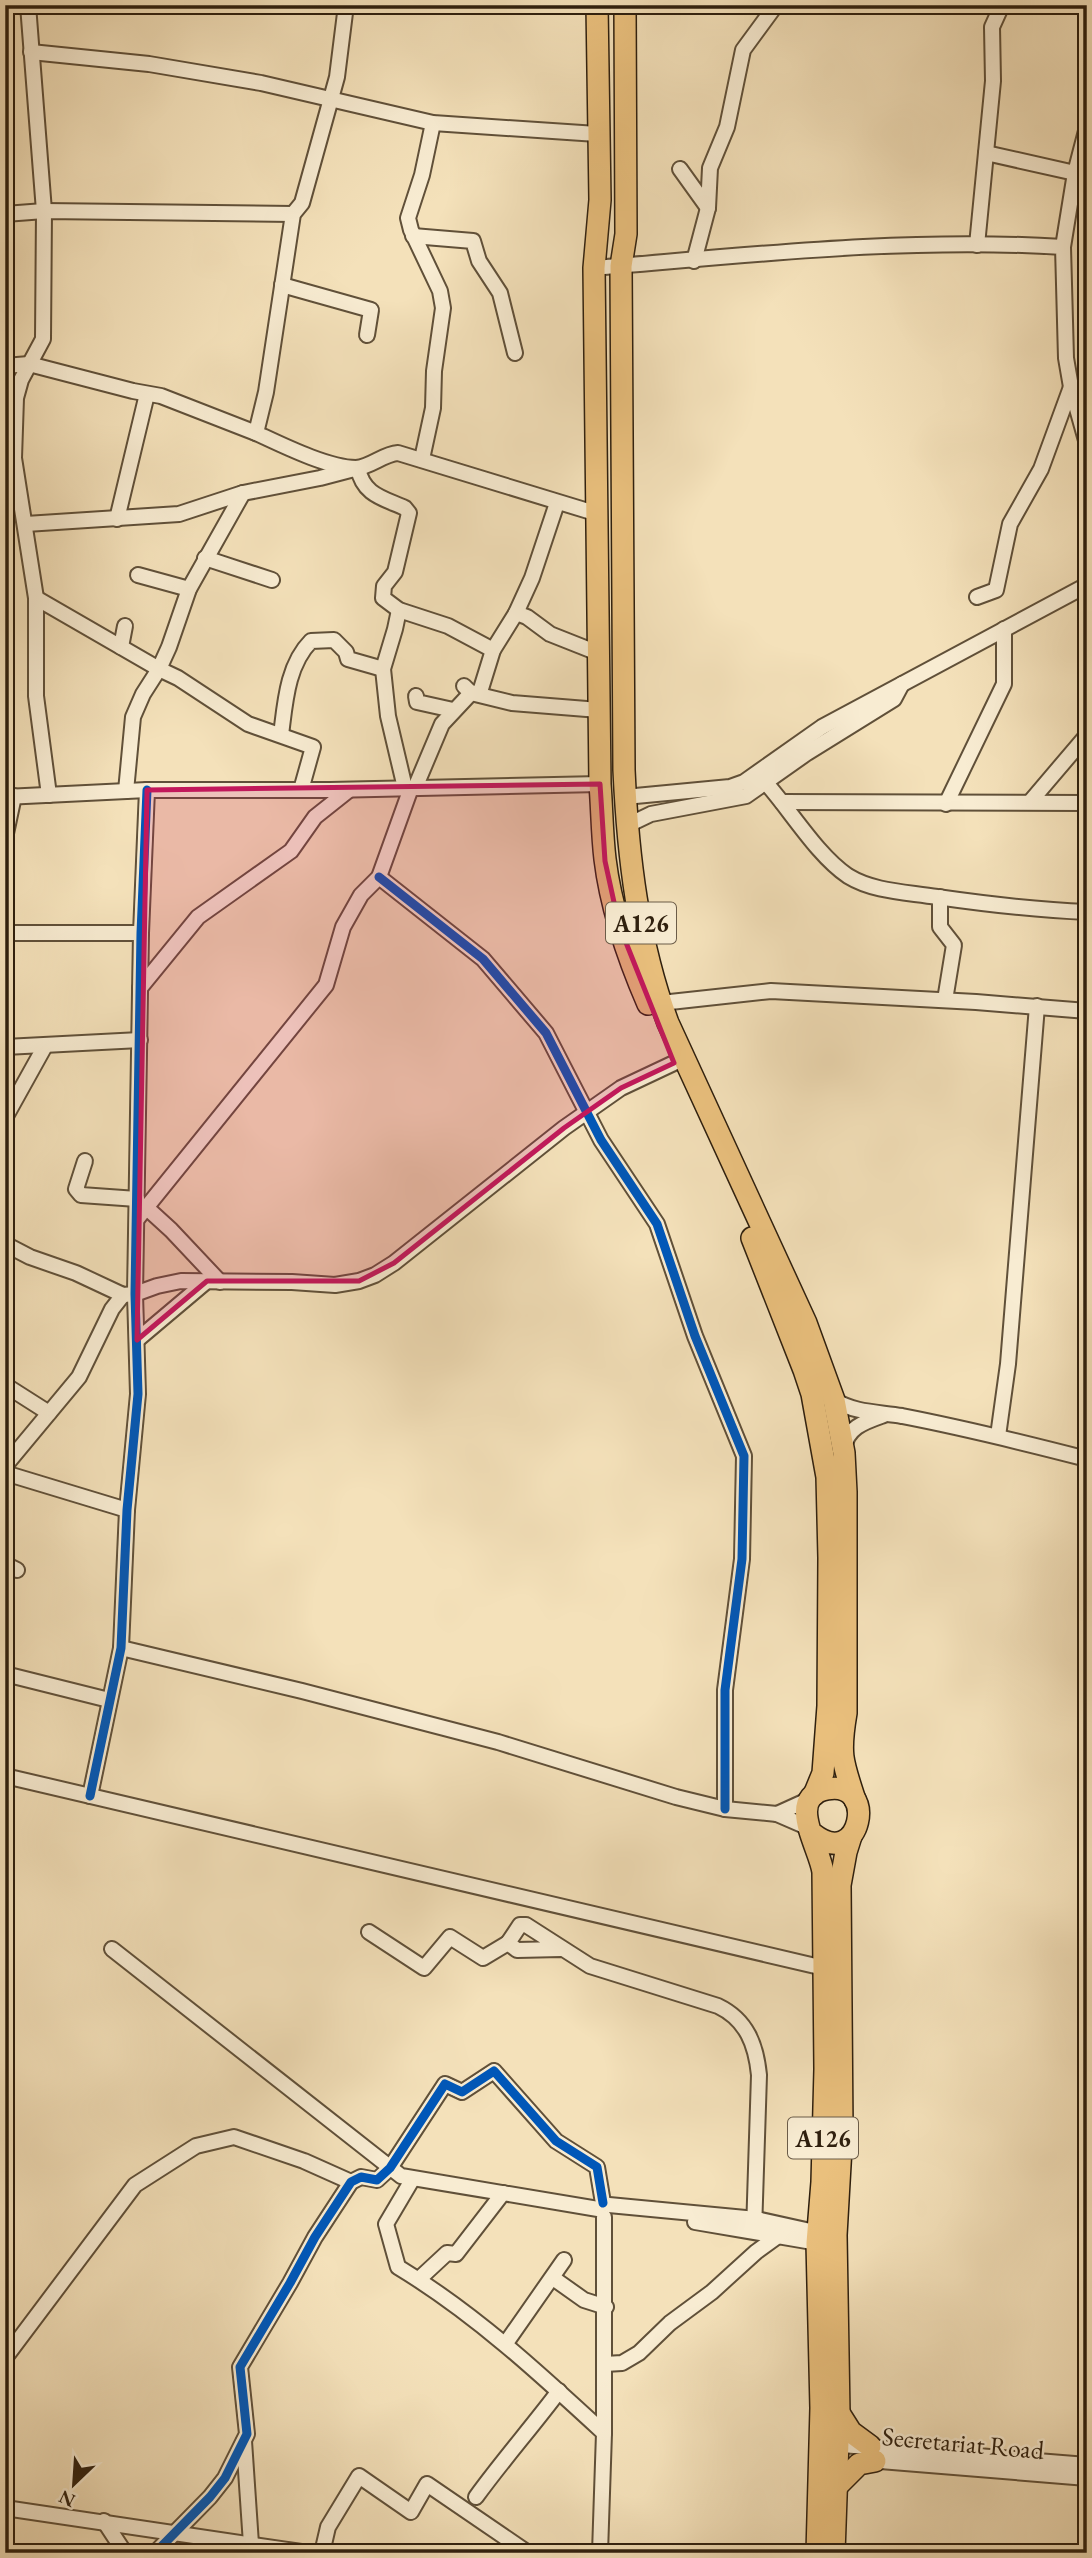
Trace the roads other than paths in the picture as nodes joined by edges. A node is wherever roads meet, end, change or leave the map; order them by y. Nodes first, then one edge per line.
1 (28, 5) edge
2 (346, 5) edge
3 (597, 5) edge
4 (625, 5) edge
5 (776, 5) edge
6 (1002, 5) edge
7 (31, 52) junction
8 (330, 100) junction
9 (433, 122) junction
10 (1087, 127) edge
11 (597, 134) junction
12 (986, 153) junction
13 (680, 169) dead end
14 (1075, 173) junction
15 (708, 208) junction
16 (44, 211) junction
17 (5, 214) edge
18 (293, 214) junction
19 (413, 236) junction
20 (977, 244) junction
21 (1063, 247) junction
22 (694, 261) junction
23 (621, 266) junction
24 (594, 268) junction
25 (282, 285) junction
26 (368, 335) dead end
27 (515, 352) dead end
28 (29, 364) junction
29 (5, 366) edge
30 (1071, 387) junction
31 (147, 394) junction
32 (256, 433) junction
33 (1087, 444) edge
34 (422, 459) junction
35 (358, 468) junction
36 (243, 493) junction
37 (557, 503) junction
38 (598, 514) junction
39 (117, 519) junction
40 (26, 524) junction
41 (205, 558) junction
42 (138, 575) dead end
43 (272, 580) dead end
44 (1087, 585) edge
45 (189, 589) junction
46 (977, 597) dead end
47 (36, 598) junction
48 (399, 610) junction
49 (516, 613) junction
50 (125, 626) dead end
51 (1003, 629) junction
52 (121, 647) junction
53 (493, 650) junction
54 (598, 653) junction
55 (159, 669) junction
56 (383, 669) junction
57 (903, 683) junction
58 (468, 690) junction
59 (416, 696) dead end
60 (453, 710) junction
61 (599, 710) junction
62 (1087, 735) edge
63 (281, 736) junction
64 (766, 783) junction
65 (600, 784) junction
66 (410, 788) junction
67 (147, 790) junction
68 (301, 790) junction
69 (349, 790) junction
70 (126, 791) junction
71 (49, 795) junction
72 (10, 796) edge
73 (625, 797) junction
74 (782, 802) junction
75 (1030, 802) junction
76 (1087, 803) edge
77 (946, 804) junction
78 (626, 825) junction
79 (5, 838) edge
80 (379, 877) junction
81 (940, 897) junction
82 (1087, 912) edge
83 (5, 933) edge
84 (141, 933) junction
85 (140, 988) junction
86 (945, 1000) junction
87 (661, 1003) junction
88 (1037, 1006) junction
89 (1087, 1011) edge
90 (140, 1040) junction
91 (45, 1046) junction
92 (5, 1047) edge
93 (674, 1063) junction
94 (586, 1112) junction
95 (5, 1118) edge
96 (85, 1161) dead end
97 (139, 1209) junction
98 (5, 1244) edge
99 (214, 1281) junction
100 (129, 1295) junction
101 (136, 1340) junction
102 (5, 1385) edge
103 (834, 1400) junction
104 (49, 1413) junction
105 (886, 1415) junction
106 (998, 1436) junction
107 (844, 1453) junction
108 (1087, 1459) edge
109 (5, 1466) edge
110 (5, 1474) edge
111 (127, 1510) junction
112 (121, 1648) junction
113 (5, 1674) edge
114 (109, 1700) junction
115 (5, 1776) edge
116 (90, 1796) junction
117 (812, 1798) junction
118 (855, 1800) junction
119 (725, 1809) junction
120 (777, 1814) junction
121 (810, 1831) junction
122 (851, 1836) junction
123 (369, 1932) dead end
124 (508, 1943) junction
125 (113, 1949) dead end
126 (561, 1949) junction
127 (824, 1968) junction
128 (390, 2168) junction
129 (412, 2180) junction
130 (351, 2182) junction
131 (503, 2193) junction
132 (605, 2209) junction
133 (755, 2225) junction
134 (778, 2236) junction
135 (826, 2239) junction
136 (564, 2260) dead end
137 (552, 2278) junction
138 (419, 2279) junction
139 (606, 2307) junction
140 (506, 2343) junction
141 (5, 2358) edge
142 (605, 2364) junction
143 (559, 2391) junction
144 (839, 2413) junction
145 (604, 2433) junction
146 (244, 2441) junction
147 (827, 2451) junction
148 (872, 2454) junction
149 (1087, 2465) edge
150 (1087, 2478) edge
151 (836, 2487) junction
152 (476, 2497) dead end
153 (5, 2508) edge
154 (105, 2522) junction
155 (175, 2532) junction
156 (251, 2544) junction
157 (125, 2553) edge
158 (155, 2553) edge
159 (308, 2553) edge
160 (323, 2553) edge
161 (528, 2553) edge
162 (600, 2553) edge
163 (817, 2553) edge
164 (834, 2553) edge

1 - 7 street
2 - 8 street
3 - 11 highway, A126
4 - 23 highway, A126
5 - 15 street
6 - 12 street
7 - 8 street
7 - 16 street
8 - 9 street
8 - 18 street
9 - 11 street
9 - 19 street
10 - 14 street
11 - 24 highway, A126
12 - 14 street
12 - 20 street
13 - 15 street
14 - 21 street
15 - 22 street
16 - 17 street
16 - 18 street
16 - 28 street
18 - 25 street
19 - 27 street
19 - 34 street
20 - 21 street
20 - 22 street
21 - 30 street
22 - 23 street
23 - 24 street
23 - 73 highway, A126
24 - 38 highway, A126
25 - 26 street
25 - 32 street
28 - 29 street
28 - 31 street
28 - 40 street
30 - 33 street
30 - 46 street
31 - 32 street
31 - 39 street
32 - 35 street
34 - 35 street
34 - 37 street
35 - 36 street
35 - 48 street
36 - 39 street
36 - 41 street
37 - 38 street
37 - 49 street
38 - 54 highway, A126
39 - 40 street
40 - 47 street
41 - 43 street
41 - 45 street
42 - 45 street
44 - 51 street
45 - 55 street
47 - 52 street
47 - 71 street
48 - 53 street
48 - 56 street
49 - 53 street
49 - 54 street
50 - 52 street
51 - 57 street
51 - 77 street
52 - 55 street
53 - 58 street
54 - 61 highway, A126
55 - 63 street
55 - 70 street
56 - 63 street
56 - 66 street
57 - 64 street
57 - 73 street
58 - 60 street
58 - 61 street
59 - 60 street
60 - 66 street
61 - 65 highway, A126
62 - 75 street
63 - 68 street
64 - 74 street
64 - 78 street
65 - 66 street
65 - 93 highway, A126
66 - 69 street
66 - 80 street
67 - 68 street
67 - 70 street
67 - 84 street
68 - 69 street
69 - 85 street
70 - 71 street
71 - 72 street
72 - 79 street
73 - 78 highway, A126
74 - 77 street
74 - 81 street
75 - 76 street
75 - 77 street
78 - 87 highway, A126
80 - 94 street
80 - 97 street
81 - 82 street
81 - 86 street
83 - 84 street
84 - 85 street
85 - 90 street
86 - 87 street
86 - 88 street
87 - 103 highway, A126
88 - 89 street
88 - 106 street
90 - 91 street
90 - 97 street
91 - 92 street
91 - 95 street
93 - 94 street
93 - 117 highway, A126
94 - 99 street
94 - 119 street
96 - 97 street
97 - 99 street
97 - 100 street
98 - 100 street
99 - 100 street
99 - 101 street
100 - 101 street
100 - 104 street
101 - 111 street
102 - 104 street
103 - 105 street
103 - 107 highway, A126
104 - 109 street
105 - 106 street
105 - 107 street
106 - 108 street
107 - 118 highway, A126
110 - 111 street
111 - 112 street
112 - 114 street
112 - 119 street
113 - 114 street
114 - 116 street
115 - 116 street
116 - 127 street
117 - 118 highway
117 - 120 street
117 - 121 highway, A126
118 - 122 highway, A126
119 - 120 street
120 - 121 street
121 - 122 highway
121 - 127 highway, A126
122 - 135 highway, A126
123 - 124 street
124 - 126 street
124 - 126 street
125 - 128 street
126 - 133 street
127 - 135 highway, A126
128 - 129 street
128 - 130 street
128 - 132 street
129 - 131 street
129 - 138 street
130 - 141 street
130 - 146 street
131 - 132 street
131 - 138 street
132 - 133 street
132 - 139 street
133 - 134 street
133 - 135 street
134 - 135 street
134 - 142 street
135 - 144 highway, A126
135 - 147 highway, A126
136 - 137 street
137 - 139 street
137 - 140 street
138 - 140 street
139 - 142 street
140 - 143 street
142 - 145 street
143 - 145 street
143 - 152 street
144 - 147 highway, A126
144 - 148 highway
145 - 162 street
146 - 155 street
146 - 156 street
147 - 148 street, Secretariat Road
147 - 151 highway, A126
147 - 163 highway, A126
148 - 149 street, Secretariat Road
148 - 150 street, Secretariat Road
148 - 151 highway
151 - 164 highway, A126
153 - 154 street
154 - 155 street
154 - 157 street
155 - 156 street
155 - 158 street
156 - 159 street
160 - 161 street

